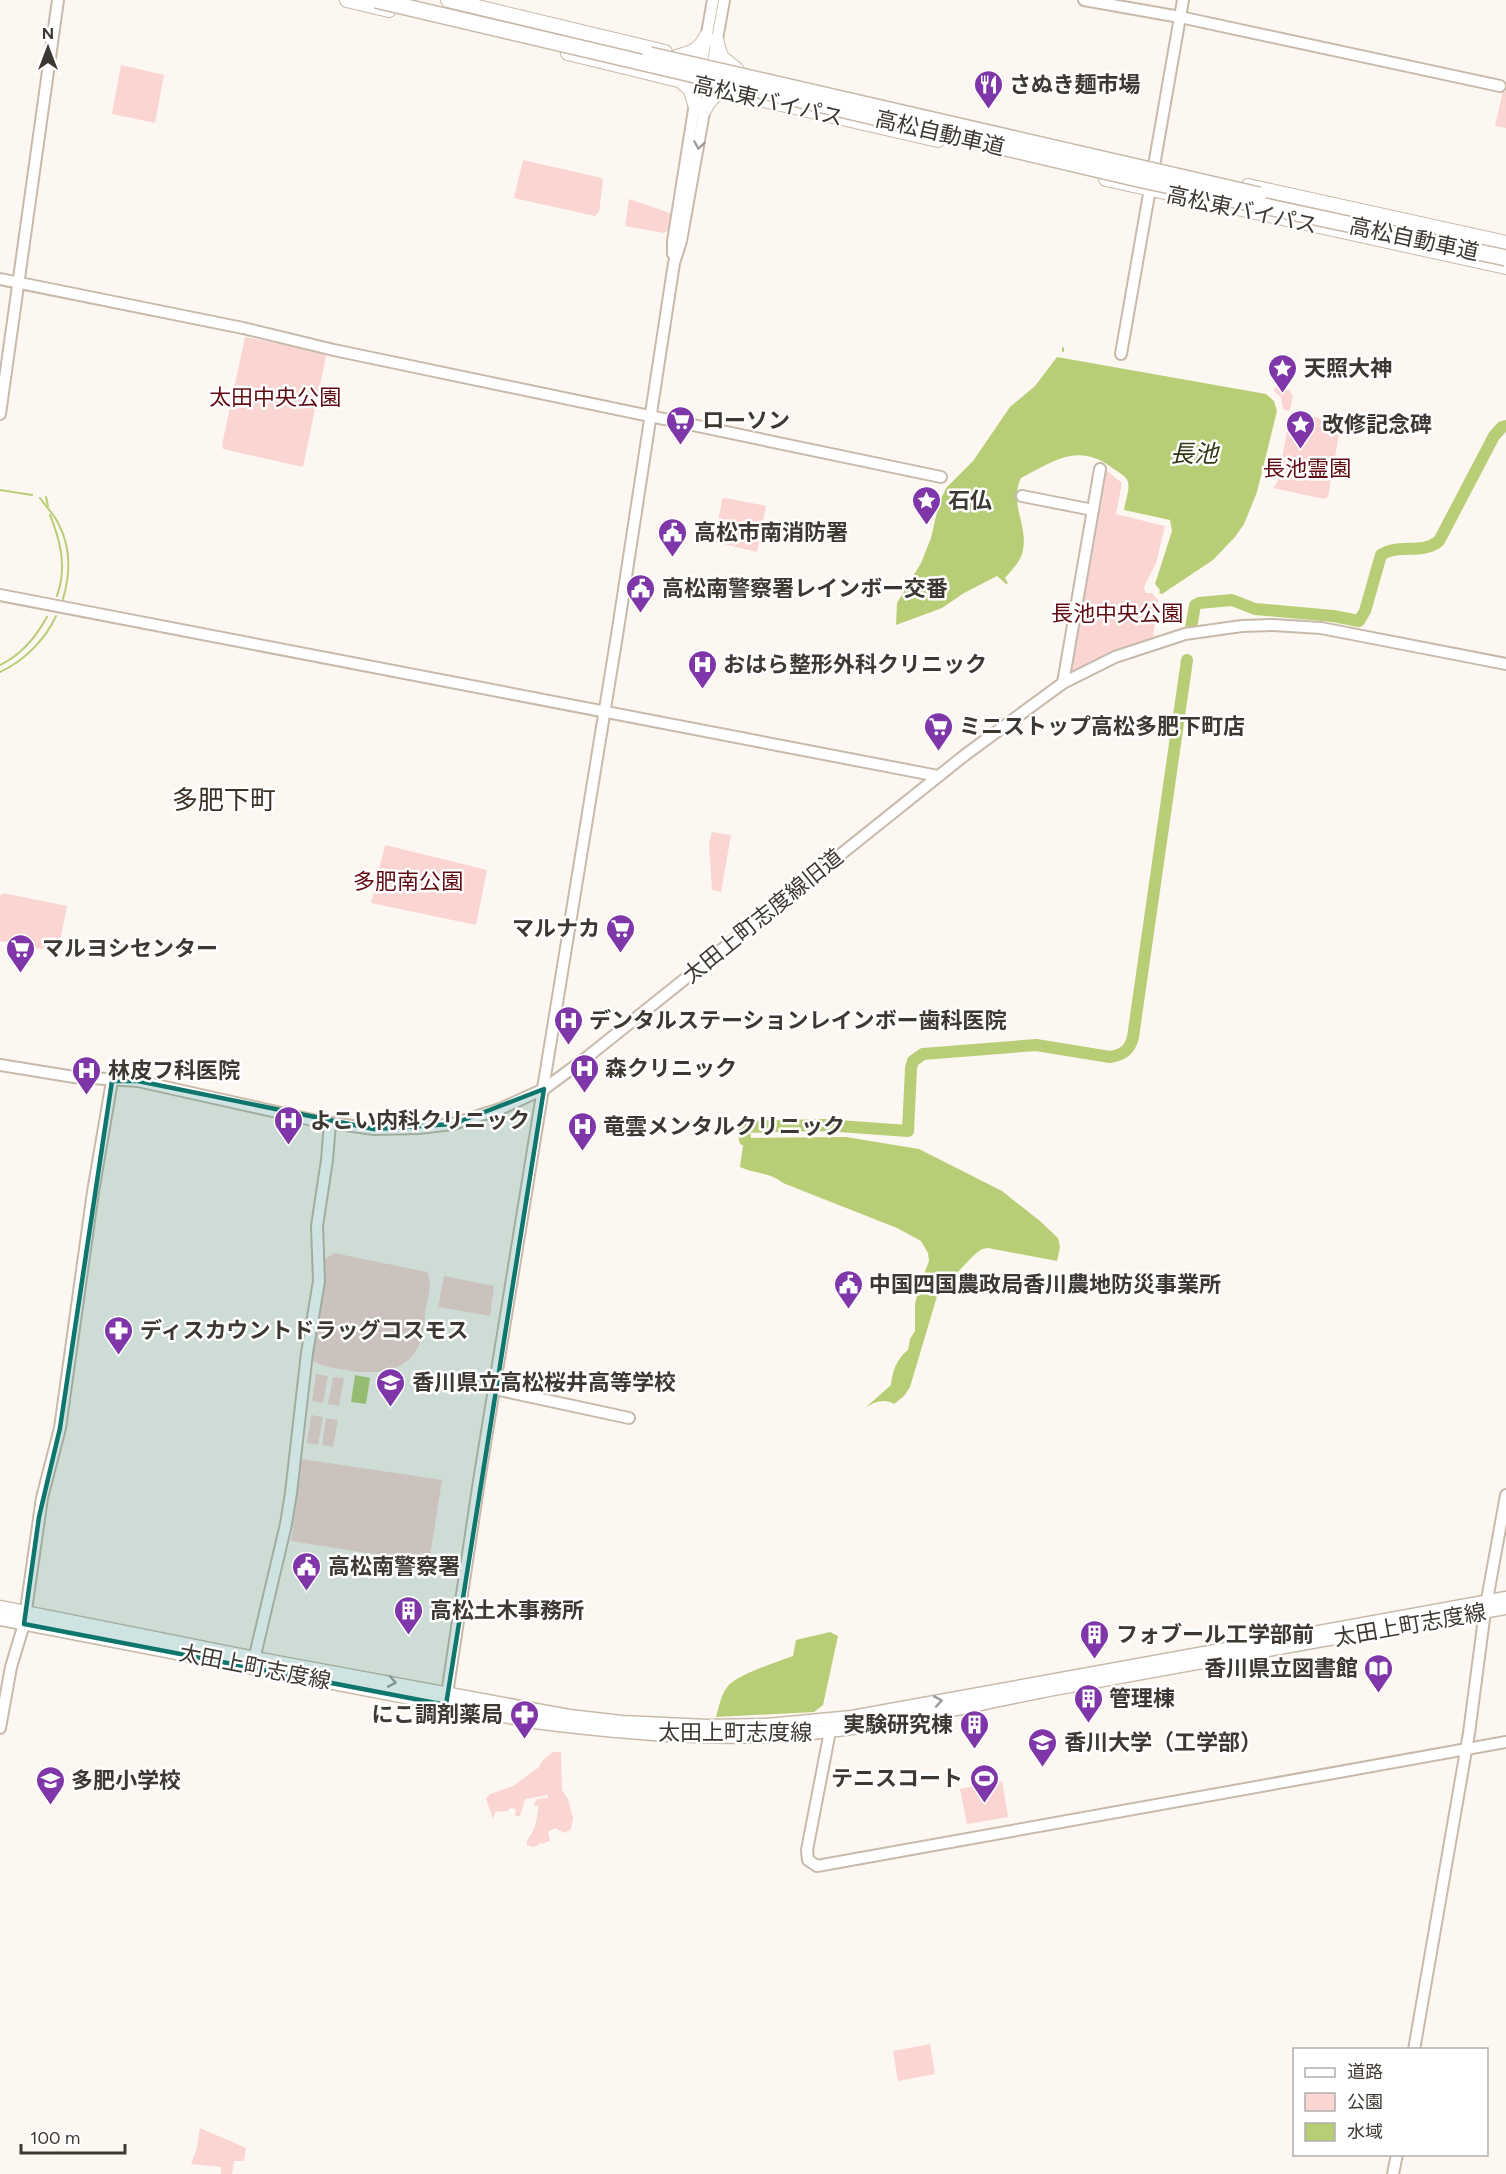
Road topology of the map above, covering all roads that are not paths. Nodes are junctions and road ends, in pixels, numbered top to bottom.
1 (58, 0) edge
2 (348, 0) edge
3 (376, 0) edge
4 (420, 0) edge
5 (448, 0) edge
6 (714, 0) edge
7 (724, 0) edge
8 (1084, 0) edge
9 (1183, 0) edge
10 (1180, 17) junction
11 (711, 38) junction
12 (679, 56) junction
13 (706, 63) junction
14 (737, 70) junction
15 (680, 80) junction
16 (703, 86) junction
17 (1500, 86) dead end
18 (727, 91) junction
19 (699, 107) junction
20 (1154, 165) junction
21 (1149, 189) junction
22 (1506, 243) edge
23 (1506, 248) edge
24 (1506, 258) edge
25 (1506, 267) edge
26 (0, 279) edge
27 (19, 283) junction
28 (1121, 354) dead end
29 (0, 414) edge
30 (650, 417) junction
31 (1100, 469) dead end
32 (941, 477) dead end
33 (1022, 496) dead end
34 (1093, 510) junction
35 (0, 595) edge
36 (1506, 664) edge
37 (1063, 683) junction
38 (605, 712) junction
39 (938, 776) junction
40 (0, 1065) edge
41 (112, 1081) junction
42 (544, 1089) junction
43 (330, 1123) junction
44 (495, 1389) junction
45 (629, 1418) dead end
46 (1506, 1495) edge
47 (1506, 1598) edge
48 (0, 1607) edge
49 (1487, 1607) junction
50 (1506, 1608) edge
51 (24, 1618) junction
52 (0, 1619) edge
53 (254, 1662) junction
54 (447, 1699) junction
55 (829, 1726) junction
56 (0, 1728) edge
57 (1506, 1742) edge
58 (1467, 1748) junction
59 (1414, 2048) edge
60 (1397, 2156) edge
61 (1393, 2174) edge

1 - 27 street
2 - 15 highway, 高松東バイパス
3 - 24 highway, 高松自動車道, bridge
4 - 23 highway, 高松自動車道, bridge
5 - 12 highway, 高松東バイパス
6 - 11 street
7 - 11 street
8 - 10 street
9 - 10 street
10 - 17 street
10 - 20 street
11 - 12 highway
11 - 13 street
11 - 14 highway
12 - 13 highway, 高松東バイパス
13 - 14 highway, 高松東バイパス
13 - 16 street
14 - 20 highway, 高松東バイパス
15 - 16 highway, 高松東バイパス
15 - 19 highway
16 - 18 highway, 高松東バイパス
16 - 19 street
18 - 19 highway
18 - 21 highway, 高松東バイパス
19 - 30 street
20 - 21 street
20 - 22 highway, 高松東バイパス
21 - 25 highway, 高松東バイパス
21 - 28 street
26 - 27 street
27 - 29 street
27 - 30 street
30 - 32 street
30 - 38 street
31 - 34 street
33 - 34 street
34 - 37 street
35 - 38 street
36 - 37 street, 太田上町志度線旧道
37 - 39 street, 太田上町志度線旧道
38 - 39 street
38 - 42 street
39 - 42 street, 太田上町志度線旧道
40 - 41 street, 太田上町志度線旧道
41 - 43 street, 太田上町志度線旧道
41 - 51 street
42 - 43 street, 太田上町志度線旧道
42 - 44 street
43 - 53 street
44 - 45 street
44 - 54 street
46 - 49 street
47 - 49 main road, 太田上町志度線
48 - 51 main road, 太田上町志度線
49 - 50 main road, 太田上町志度線
49 - 55 main road, 太田上町志度線
49 - 58 street
51 - 52 main road, 太田上町志度線
51 - 53 main road, 太田上町志度線
51 - 56 street
53 - 54 main road, 太田上町志度線
54 - 55 main road, 太田上町志度線
55 - 58 street
57 - 58 street
58 - 59 street
60 - 61 street

